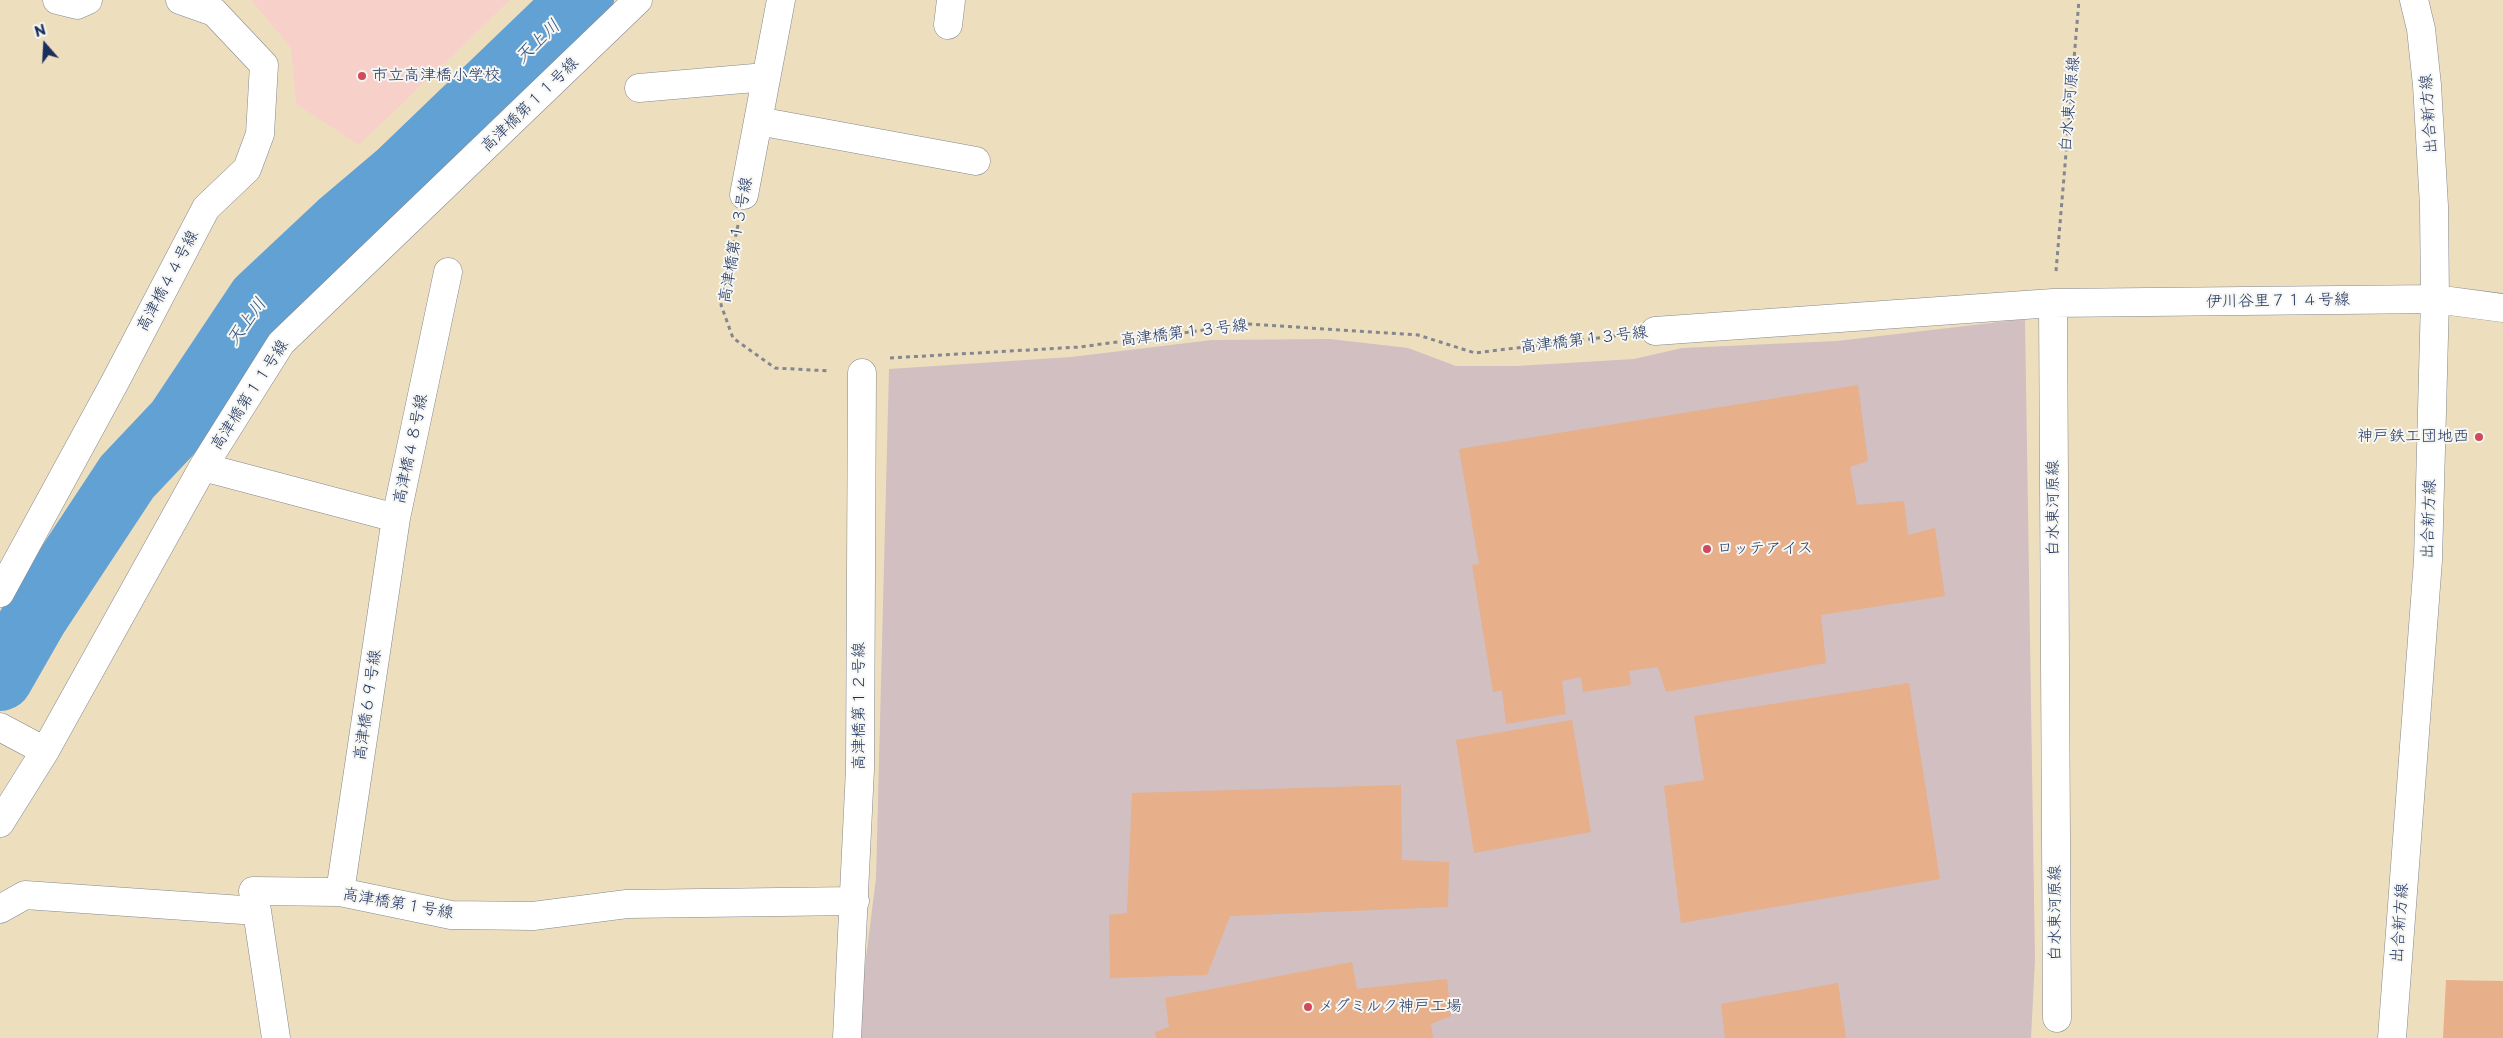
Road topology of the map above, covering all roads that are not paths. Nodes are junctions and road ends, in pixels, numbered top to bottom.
1 (57, 0) edge
2 (88, 0) edge
3 (180, 0) edge
4 (638, 0) edge
5 (781, 0) edge
6 (2414, 0) edge
7 (766, 77) junction
8 (639, 88) dead end
9 (758, 121) junction
10 (976, 160) dead end
11 (744, 195) road end
12 (448, 272) dead end
13 (2435, 299) junction
14 (2053, 303) junction
15 (2503, 308) edge
16 (1655, 331) road end
17 (862, 373) road end
18 (203, 467) junction
19 (396, 518) junction
20 (0, 593) edge
21 (0, 727) edge
22 (45, 751) junction
23 (0, 823) edge
24 (340, 892) junction
25 (855, 901) junction
26 (0, 909) edge
27 (257, 912) junction
28 (2057, 1018) dead end
29 (276, 1038) edge
30 (847, 1038) edge
31 (2392, 1038) edge

1 - 2 street
3 - 20 street, 高津橋４４号線
4 - 18 street, 高津橋第１１号線
5 - 7 street, 高津橋第１３号線
6 - 13 street, 出合新方線
7 - 8 street
7 - 9 street, 高津橋第１３号線
9 - 10 street
9 - 11 street, 高津橋第１３号線
12 - 19 street, 高津橋４８号線
13 - 14 street, 伊川谷里７１４号線
13 - 15 street, 伊川谷里７１４号線
13 - 31 street, 出合新方線
14 - 16 street, 高津橋第１３号線
14 - 28 street, 白水東河原線
17 - 25 street, 高津橋第１２号線
18 - 19 street, 高津橋４８号線
18 - 22 street, 高津橋第１１号線
19 - 24 street, 高津橋６９号線
21 - 22 street
22 - 23 street, 高津橋第１１号線
24 - 25 street, 高津橋第１号線
24 - 27 street, 高津橋第１号線
25 - 30 street, 高津橋第１２号線
26 - 27 street
27 - 29 street

